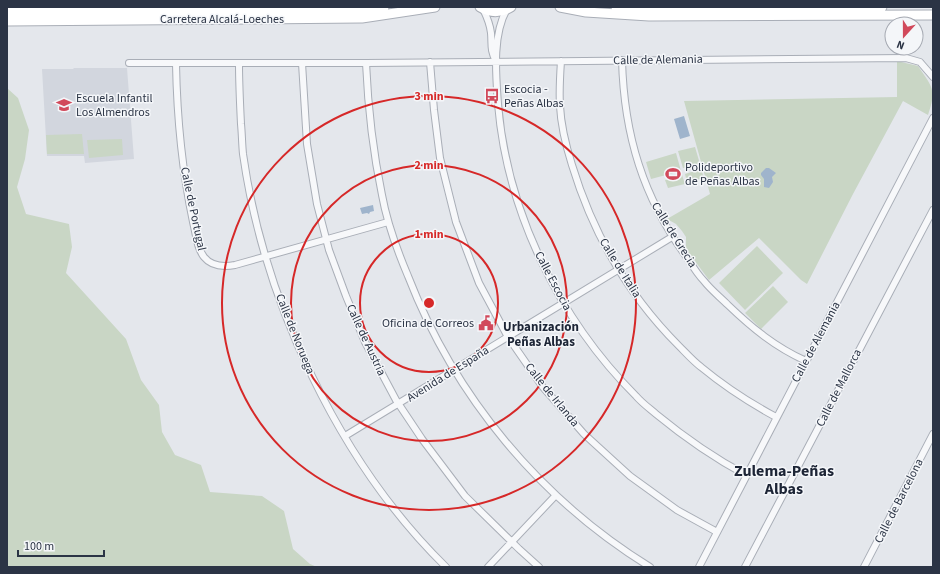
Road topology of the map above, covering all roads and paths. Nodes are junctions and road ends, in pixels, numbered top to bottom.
1 (384, 7) edge
2 (435, 7) edge
3 (560, 7) edge
4 (616, 7) edge
5 (882, 7) edge
6 (481, 8) edge
7 (509, 8) edge
8 (7, 12) edge
9 (933, 15) edge
10 (7, 21) edge
11 (622, 60) junction
12 (496, 61) junction
13 (561, 61) junction
14 (430, 62) junction
15 (129, 63) dead end
16 (239, 63) junction
17 (302, 63) junction
18 (366, 63) junction
19 (176, 64) junction
20 (933, 77) edge
21 (933, 118) edge
22 (933, 210) edge
23 (388, 222) junction
24 (672, 237) junction
25 (326, 239) junction
26 (266, 256) junction
27 (618, 269) junction
28 (564, 303) junction
29 (508, 337) junction
30 (806, 362) junction
31 (454, 370) junction
32 (399, 404) junction
33 (776, 418) junction
34 (933, 434) edge
35 (345, 436) junction
36 (746, 475) junction
37 (556, 495) junction
38 (717, 532) junction
39 (511, 542) junction
40 (446, 567) edge
41 (488, 567) edge
42 (539, 567) edge
43 (650, 567) edge
44 (699, 567) edge
45 (745, 567) edge
46 (864, 567) edge

1 - 8 main road, Carretera Alcalá-Loeches
2 - 10 main road, Carretera Alcalá-Loeches
3 - 9 main road
4 - 5 main road
6 - 7 main road
6 - 12 street, Calle Escocia
7 - 12 street, Calle Escocia
11 - 13 street, Calle de Alemania
11 - 20 street, Calle de Alemania
11 - 24 street, Calle de Grecia
12 - 13 street, Calle de Alemania
12 - 14 street
12 - 28 street, Calle Escocia
13 - 27 street, Calle de Italia
14 - 18 street
14 - 29 street, Calle de Irlanda
15 - 19 street
16 - 17 street
16 - 19 street
16 - 26 street, Calle de Noruega
17 - 18 street
17 - 25 street, Calle de Austria
18 - 23 street
19 - 26 street, Calle de Portugal
21 - 30 street, Calle de Alemania
22 - 45 street, Calle de Mallorca
23 - 25 street, Calle de Portugal
23 - 31 street
24 - 27 street, Avenida de España
24 - 30 street, Calle de Grecia
25 - 26 street, Calle de Portugal
25 - 32 street, Calle de Austria
26 - 35 street, Calle de Noruega
27 - 28 street, Avenida de España
27 - 33 street, Calle de Italia
28 - 29 street, Avenida de España
28 - 36 street, Calle Escocia
29 - 31 street, Avenida de España
29 - 38 street, Calle de Irlanda
30 - 33 street, Calle de Alemania
31 - 32 street, Avenida de España
31 - 37 street
32 - 35 street, Avenida de España
32 - 39 street, Calle de Austria
33 - 36 street, Calle de Alemania
34 - 46 street, Calle de Barcelona
35 - 40 street, Calle de Noruega
36 - 38 street, Calle de Alemania
37 - 39 street
37 - 43 street
38 - 44 street, Calle de Alemania
39 - 41 street
39 - 42 street, Calle de Austria

